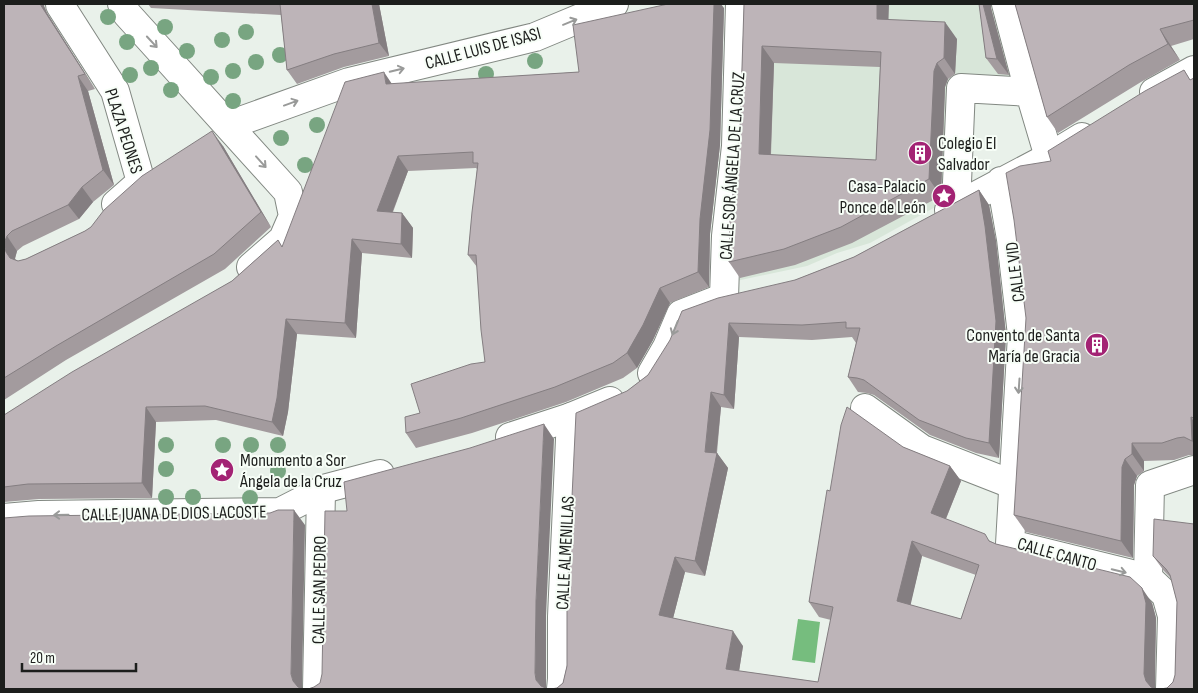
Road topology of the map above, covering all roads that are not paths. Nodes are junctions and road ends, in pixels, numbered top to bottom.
1 (60, 4) edge
2 (122, 4) edge
3 (614, 4) edge
4 (740, 4) edge
5 (1006, 4) edge
6 (1194, 70) edge
7 (1030, 92) junction
8 (1132, 105) edge
9 (229, 125) junction
10 (1099, 126) edge
11 (1049, 157) junction
12 (1001, 181) junction
13 (956, 206) junction
14 (99, 220) edge
15 (929, 220) edge
16 (234, 282) edge
17 (752, 291) edge
18 (724, 298) junction
19 (865, 408) dead end
20 (571, 417) junction
21 (484, 445) edge
22 (400, 469) edge
23 (1194, 470) edge
24 (1014, 484) junction
25 (321, 491) junction
26 (4, 518) edge
27 (1148, 578) junction
28 (317, 689) edge
29 (561, 689) edge
30 (1170, 689) edge

1 - 14 street, PLAZA PEONES
2 -> 9 street
9 -> 3 street, CALLE LUIS DE ISASI
4 - 18 street, CALLE SOR ÁNGELA DE LA CRUZ
5 - 7 street
6 - 8 street
7 - 11 street
7 - 13 street
9 -> 16 street
10 - 11 street
11 - 12 street
12 - 13 street
12 -> 24 street, CALLE VID
13 - 15 street
17 - 18 street
18 -> 20 street
19 - 24 street
20 - 21 street
20 - 29 street, CALLE ALMENILLAS
22 - 25 street, CALLE JUANA DE DIOS LACOSTE
23 - 27 street
24 -> 27 street, CALLE CANTO
25 -> 26 street, CALLE JUANA DE DIOS LACOSTE
25 - 28 street, CALLE SAN PEDRO
27 - 30 street, CALLE CANTO

